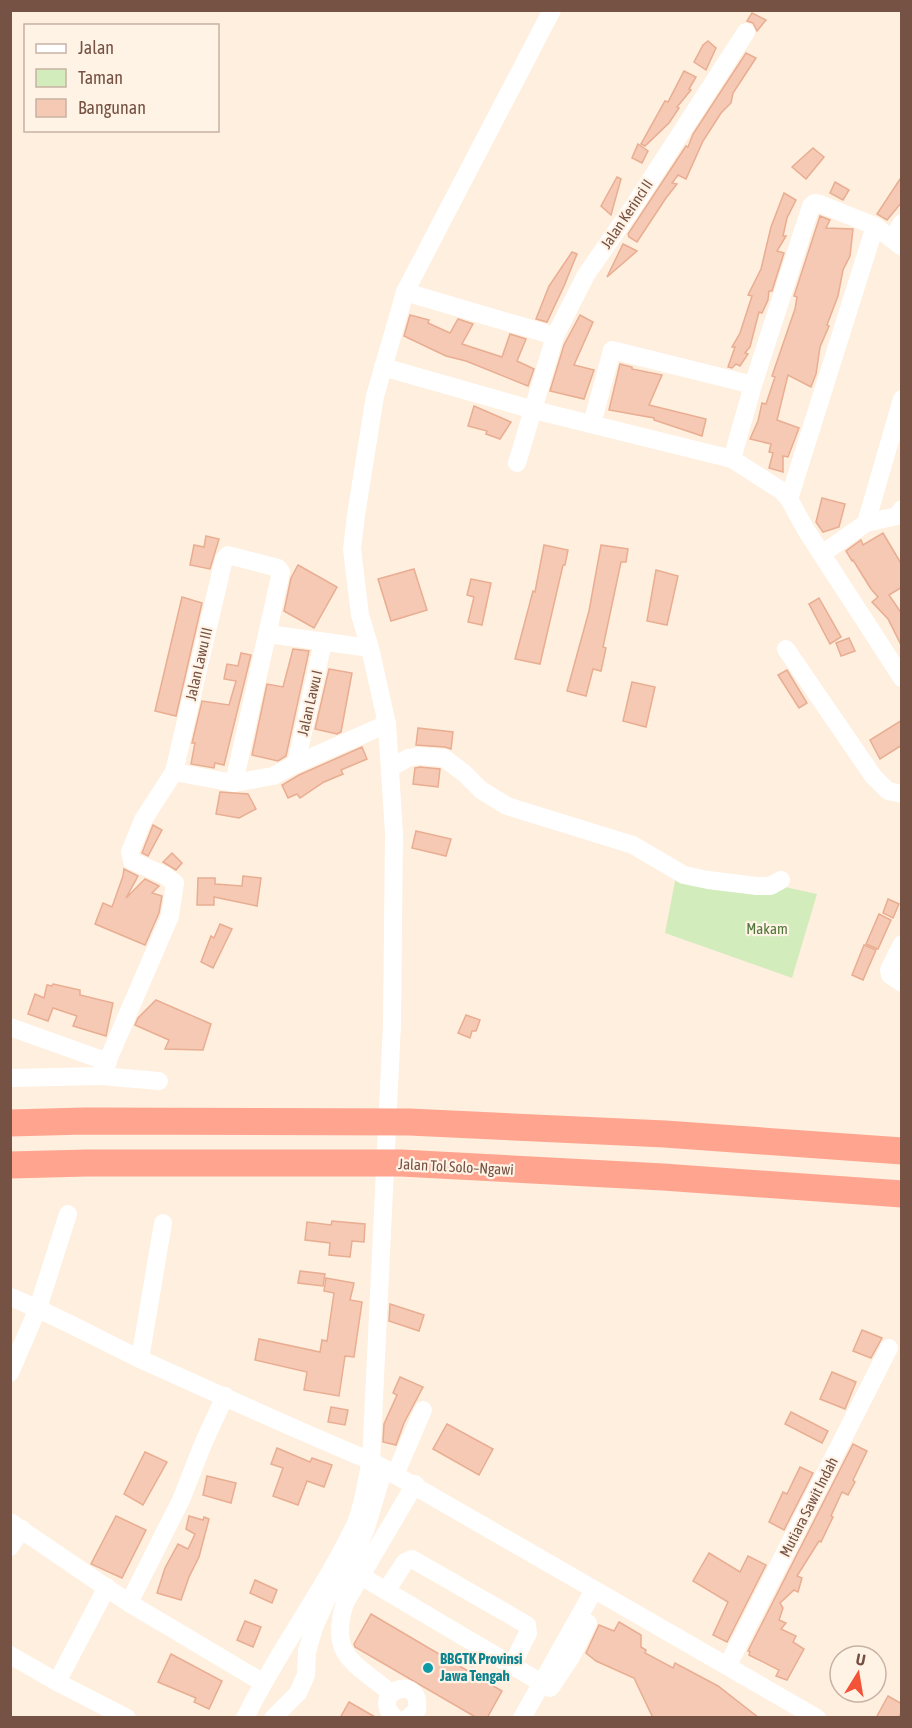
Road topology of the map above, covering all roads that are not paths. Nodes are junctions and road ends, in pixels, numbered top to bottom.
1 (552, 10) edge
2 (747, 32) dead end
3 (902, 223) edge
4 (875, 226) junction
5 (897, 243) edge
6 (405, 292) junction
7 (555, 336) junction
8 (383, 367) junction
9 (753, 385) junction
10 (901, 404) edge
11 (534, 410) junction
12 (592, 424) junction
13 (732, 459) junction
14 (518, 463) dead end
15 (789, 499) junction
16 (900, 516) edge
17 (866, 523) junction
18 (822, 554) junction
19 (268, 634) junction
20 (323, 642) junction
21 (370, 648) junction
22 (786, 649) dead end
23 (902, 678) edge
24 (387, 724) junction
25 (296, 764) junction
26 (390, 768) junction
27 (174, 772) junction
28 (234, 783) junction
29 (902, 794) edge
30 (781, 880) dead end
31 (902, 944) edge
32 (902, 983) edge
33 (10, 1028) edge
34 (105, 1069) junction
35 (10, 1078) edge
36 (159, 1081) dead end
37 (10, 1123) edge
38 (902, 1151) edge
39 (10, 1166) edge
40 (902, 1194) edge
41 (68, 1214) dead end
42 (163, 1223) dead end
43 (10, 1297) edge
44 (38, 1308) junction
45 (889, 1348) dead end
46 (140, 1359) junction
47 (10, 1373) edge
48 (225, 1396) junction
49 (423, 1410) dead end
50 (384, 1468) junction
51 (415, 1484) junction
52 (16, 1526) edge
53 (10, 1547) edge
54 (361, 1576) junction
55 (107, 1587) junction
56 (386, 1591) junction
57 (599, 1592) junction
58 (129, 1602) junction
59 (10, 1655) edge
60 (512, 1665) junction
61 (728, 1665) junction
62 (57, 1682) junction
63 (262, 1682) junction
64 (545, 1685) junction
65 (391, 1693) junction
66 (418, 1715) edge
67 (280, 1716) edge
68 (394, 1717) edge
69 (127, 1718) edge
70 (245, 1718) edge
71 (522, 1718) edge
72 (534, 1718) edge
73 (817, 1718) edge

1 - 6 street
2 - 7 street, Jalan Kerinci II
3 - 5 street
4 - 5 street
4 - 9 street
4 - 15 street
6 - 7 street
6 - 8 street
7 - 11 street, Jalan Kerinci II
8 - 11 street
8 - 21 street
9 - 12 street
9 - 13 street
10 - 17 street
11 - 12 street
11 - 14 street, Jalan Kerinci II
12 - 13 street
13 - 15 street
15 - 18 street
16 - 17 street
17 - 18 street
18 - 23 street
19 - 20 street
19 - 27 street, Jalan Lawu III
19 - 28 street
20 - 21 street
20 - 25 street, Jalan Lawu I
21 - 24 street
22 - 29 street
24 - 25 street
24 - 26 street
25 - 28 street
26 - 30 street
26 - 50 street
27 - 28 street
27 - 34 street, Jalan Lawu III
31 - 32 street
33 - 34 street
34 - 35 street
34 - 36 street
37 - 38 highway
39 - 40 highway, Jalan Tol Solo–Ngawi
41 - 44 street
42 - 46 street
43 - 44 street
44 - 46 street
44 - 47 street
45 - 61 street, Mutiara Sawit Indah
46 - 48 street
48 - 50 street
48 - 58 street
49 - 50 street
50 - 51 street
50 - 63 street
50 - 67 street
51 - 54 street
51 - 57 street
52 - 53 street
52 - 55 street
54 - 56 street
54 - 65 street
55 - 58 street
55 - 62 street
56 - 60 street
56 - 60 street
57 - 61 street
57 - 64 street
58 - 63 street
59 - 62 street
60 - 64 street
61 - 73 street
62 - 69 street
63 - 70 street
64 - 71 street
64 - 72 street
65 - 66 street
65 - 68 street

